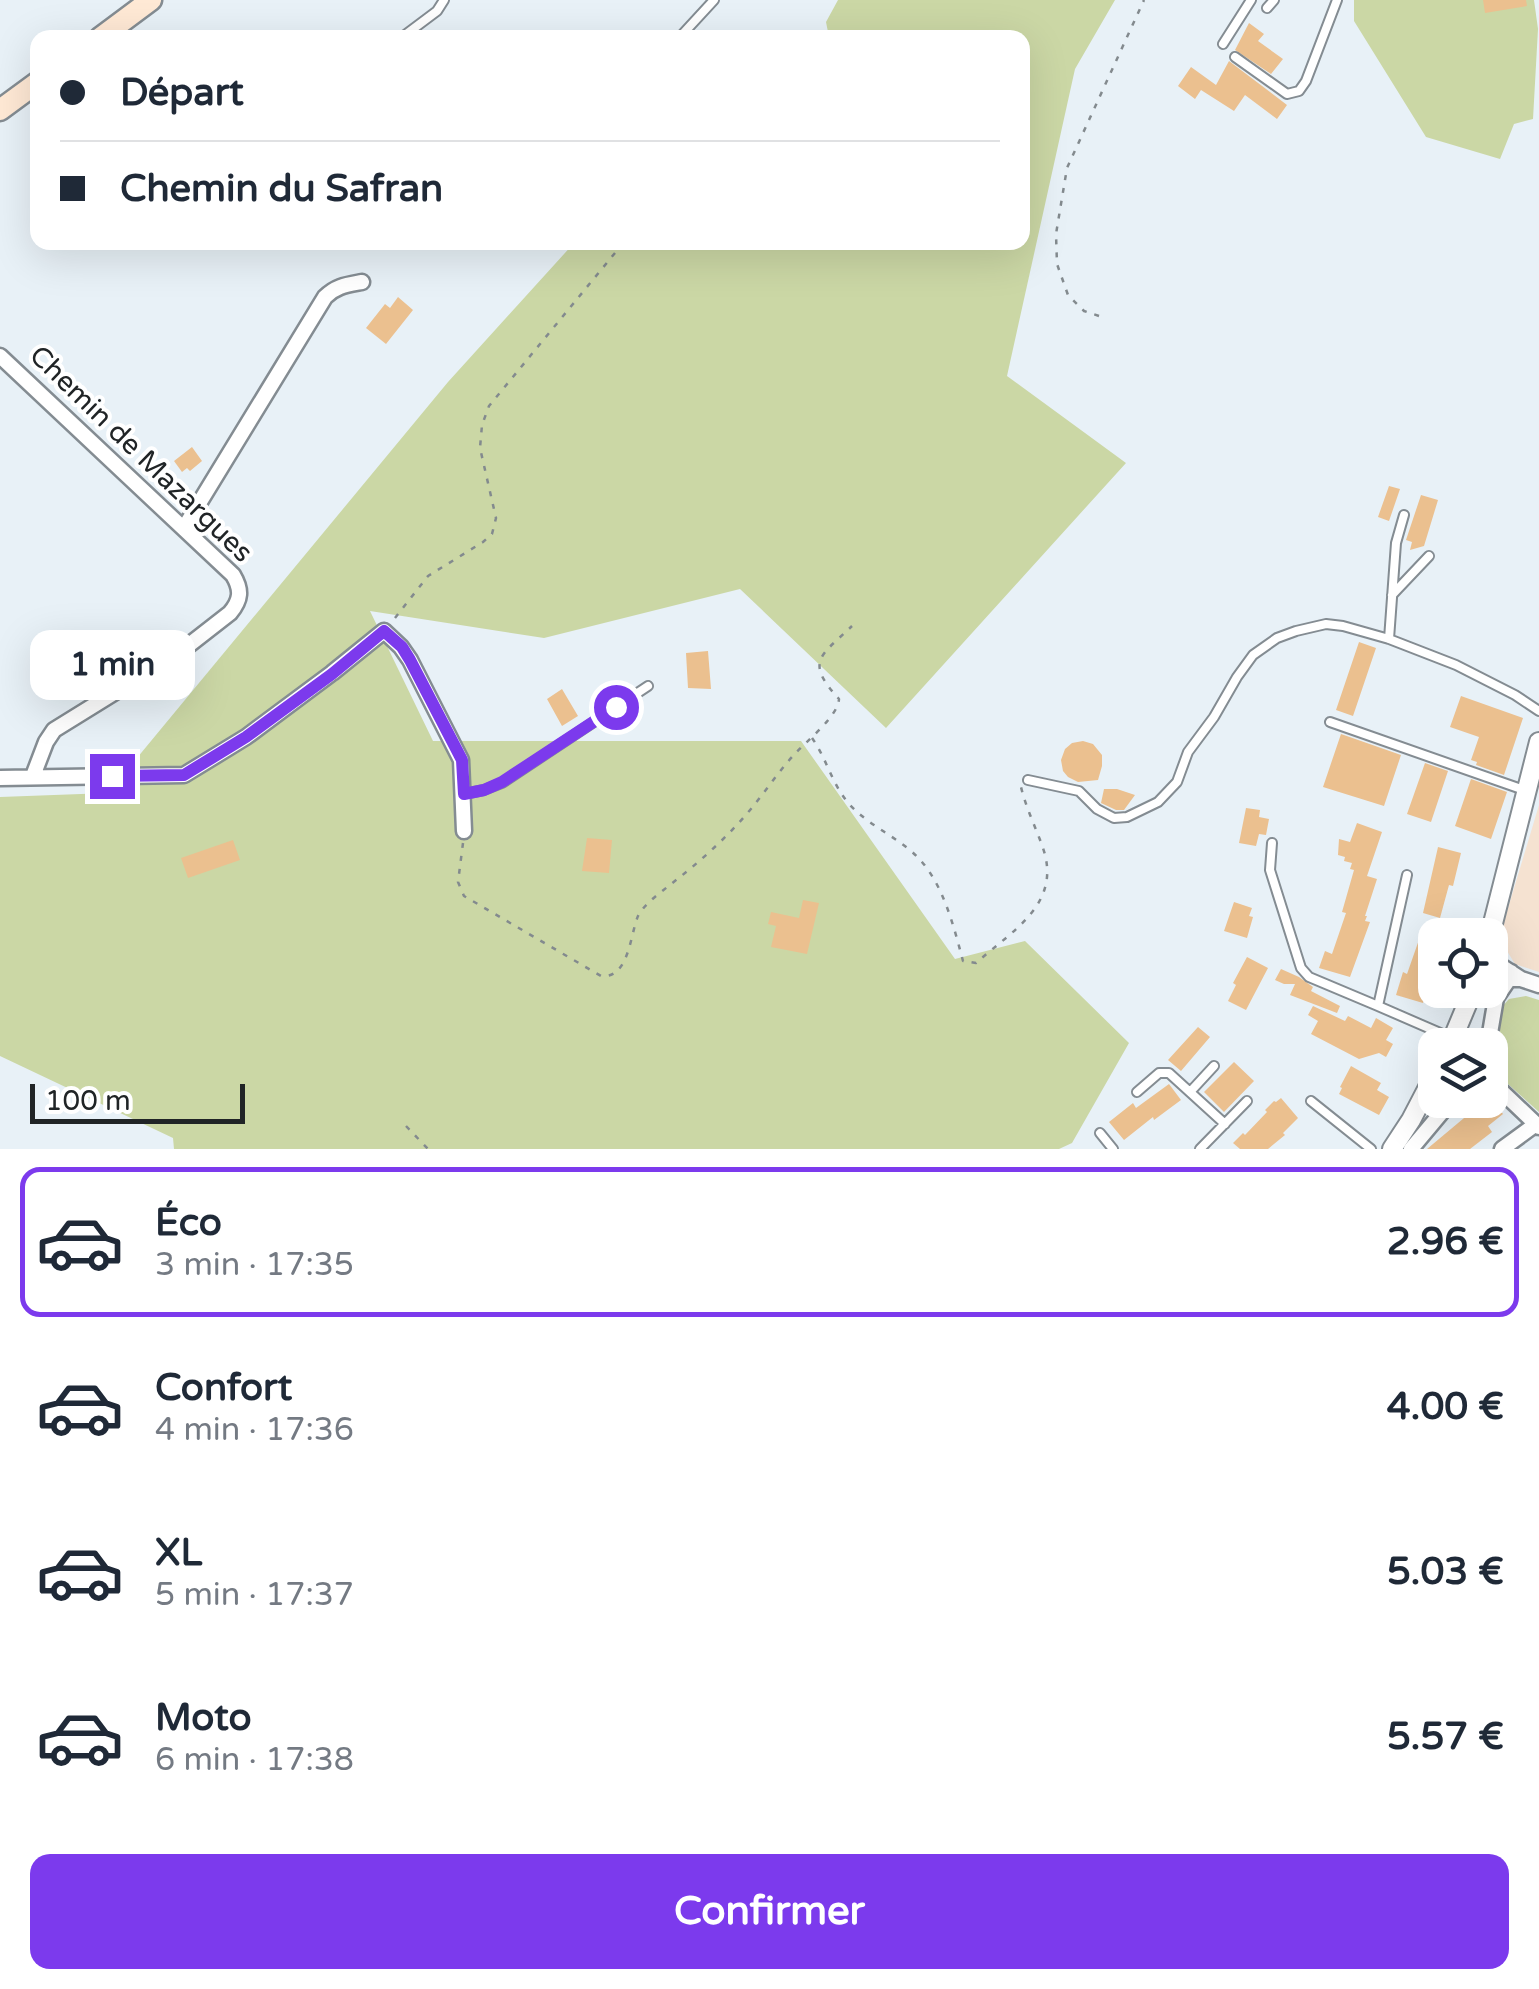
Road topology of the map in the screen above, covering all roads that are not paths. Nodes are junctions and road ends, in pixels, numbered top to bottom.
1 (151, 0) edge
2 (444, 0) edge
3 (714, 0) edge
4 (1251, 0) edge
5 (1337, 0) edge
6 (111, 30) edge
7 (411, 30) edge
8 (686, 30) edge
9 (1223, 44) dead end
10 (1235, 57) dead end
11 (30, 88) edge
12 (0, 110) edge
13 (362, 282) dead end
14 (0, 356) edge
15 (1404, 515) dead end
16 (184, 528) junction
17 (1429, 556) dead end
18 (1392, 595) junction
19 (1390, 639) junction
20 (648, 686) dead end
21 (1539, 711) edge
22 (1330, 722) dead end
23 (1539, 742) edge
24 (33, 776) junction
25 (0, 778) edge
26 (1028, 780) road end
27 (1527, 790) junction
28 (464, 794) junction
29 (464, 830) road end
30 (1272, 843) dead end
31 (1407, 876) dead end
32 (1494, 918) edge
33 (1508, 972) edge
34 (1514, 977) junction
35 (1508, 978) edge
36 (1539, 985) edge
37 (1378, 1006) junction
38 (1423, 1028) edge
39 (1491, 1028) edge
40 (1214, 1066) dead end
41 (1137, 1092) dead end
42 (1190, 1092) junction
43 (1508, 1098) edge
44 (1247, 1100) dead end
45 (1312, 1101) dead end
46 (1418, 1104) edge
47 (1437, 1118) edge
48 (1225, 1124) junction
49 (1537, 1126) edge
50 (1100, 1134) dead end
51 (1113, 1149) edge
52 (1200, 1149) edge
53 (1371, 1149) edge
54 (1392, 1149) edge
55 (1411, 1149) edge
56 (1502, 1149) edge

1 - 6 main road
2 - 7 lane
3 - 8 lane
4 - 9 lane
5 - 10 lane
11 - 12 main road
13 - 16 street
14 - 16 street, Chemin de Mazargues
15 - 18 lane
16 - 24 street, Chemin de Mazargues
17 - 18 lane
18 - 19 lane
19 - 21 lane
19 - 26 lane
20 - 28 lane
22 - 27 lane
23 - 27 street
24 - 25 street
24 - 28 street
27 - 32 street
28 - 29 street
30 - 37 lane
31 - 37 lane
33 - 34 street
34 - 35 street
34 - 36 street
34 - 39 street
37 - 38 lane
40 - 42 lane
41 - 42 lane
42 - 48 lane
43 - 49 street
44 - 48 lane
45 - 53 lane
46 - 54 street
47 - 55 street
48 - 52 lane
49 - 56 street
50 - 51 lane

